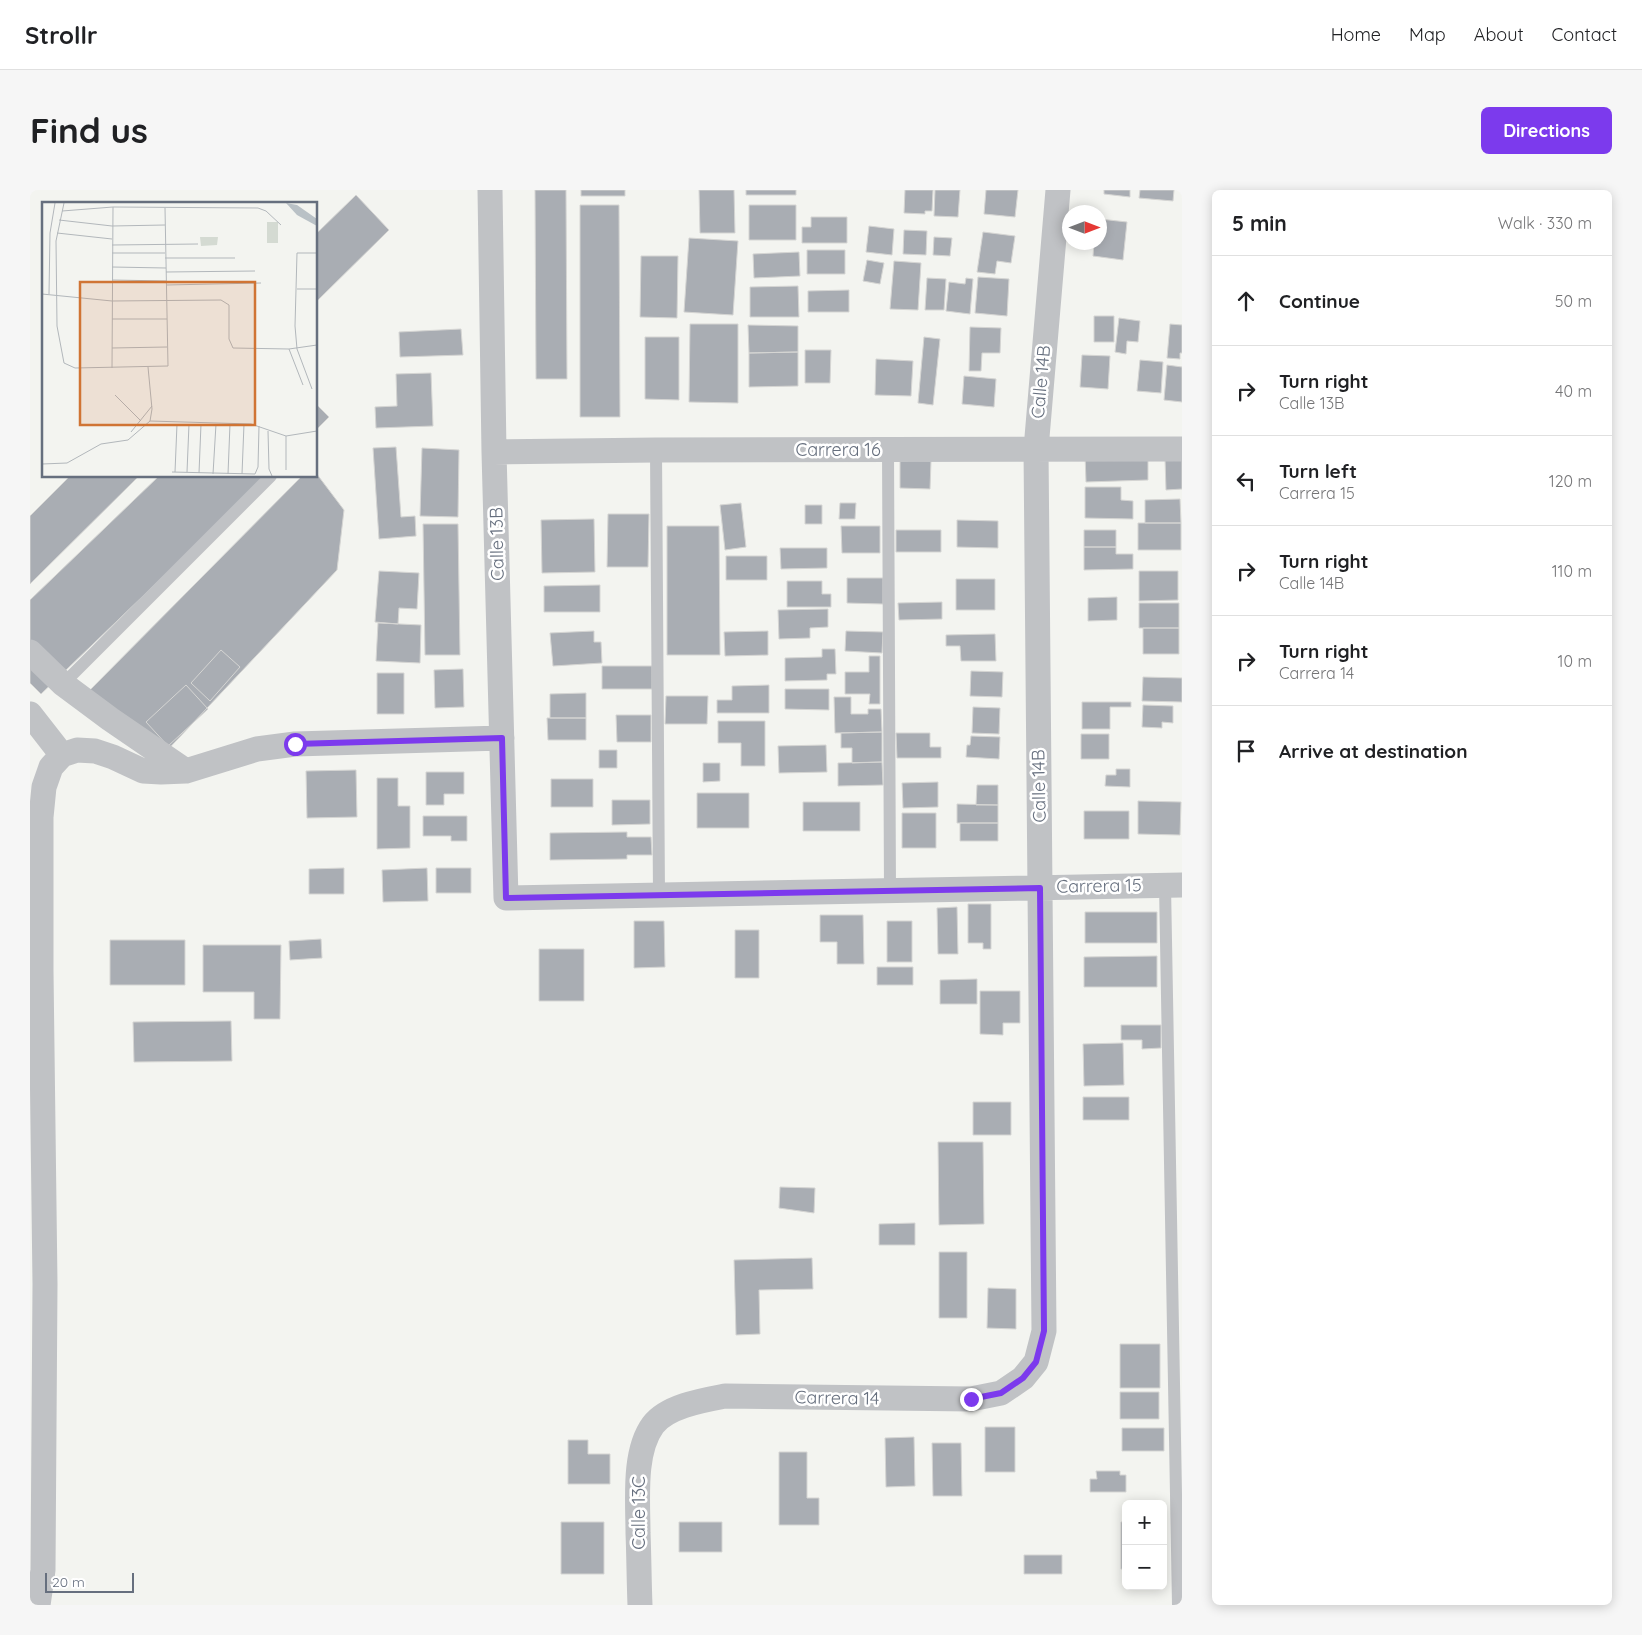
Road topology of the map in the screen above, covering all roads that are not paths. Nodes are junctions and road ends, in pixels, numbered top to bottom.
1 (490, 190) edge
2 (1058, 190) edge
3 (1036, 449) junction
4 (1182, 449) edge
5 (656, 450) junction
6 (888, 450) junction
7 (494, 452) junction
8 (268, 478) edge
9 (30, 652) edge
10 (63, 684) junction
11 (30, 714) edge
12 (502, 738) junction
13 (62, 755) junction
14 (186, 770) junction
15 (1173, 885) edge
16 (1040, 888) junction
17 (890, 891) junction
18 (659, 895) junction
19 (506, 898) joint
20 (1023, 1378) joint
21 (653, 1424) joint
22 (38, 1605) edge
23 (640, 1605) edge
24 (1178, 1605) edge

1 - 7 street, Calle 13B
2 - 3 street, Calle 14B
3 - 4 street, Carrera 16
3 - 6 street, Carrera 16
3 - 16 street, Calle 14B
5 - 6 street, Carrera 16
5 - 7 street, Carrera 16
5 - 18 lane
6 - 17 lane
7 - 12 street, Calle 13B
8 - 10 lane
9 - 10 street
10 - 14 street
11 - 13 street
12 - 14 street
12 - 19 street, Calle 13B
13 - 14 street
13 - 22 street
15 - 16 street, Carrera 15
15 - 24 lane
16 - 17 street, Carrera 15
16 - 20 street, Calle 14B
17 - 18 street, Carrera 15
18 - 19 street, Carrera 15
20 - 21 street, Carrera 14
21 - 23 street, Calle 13C

